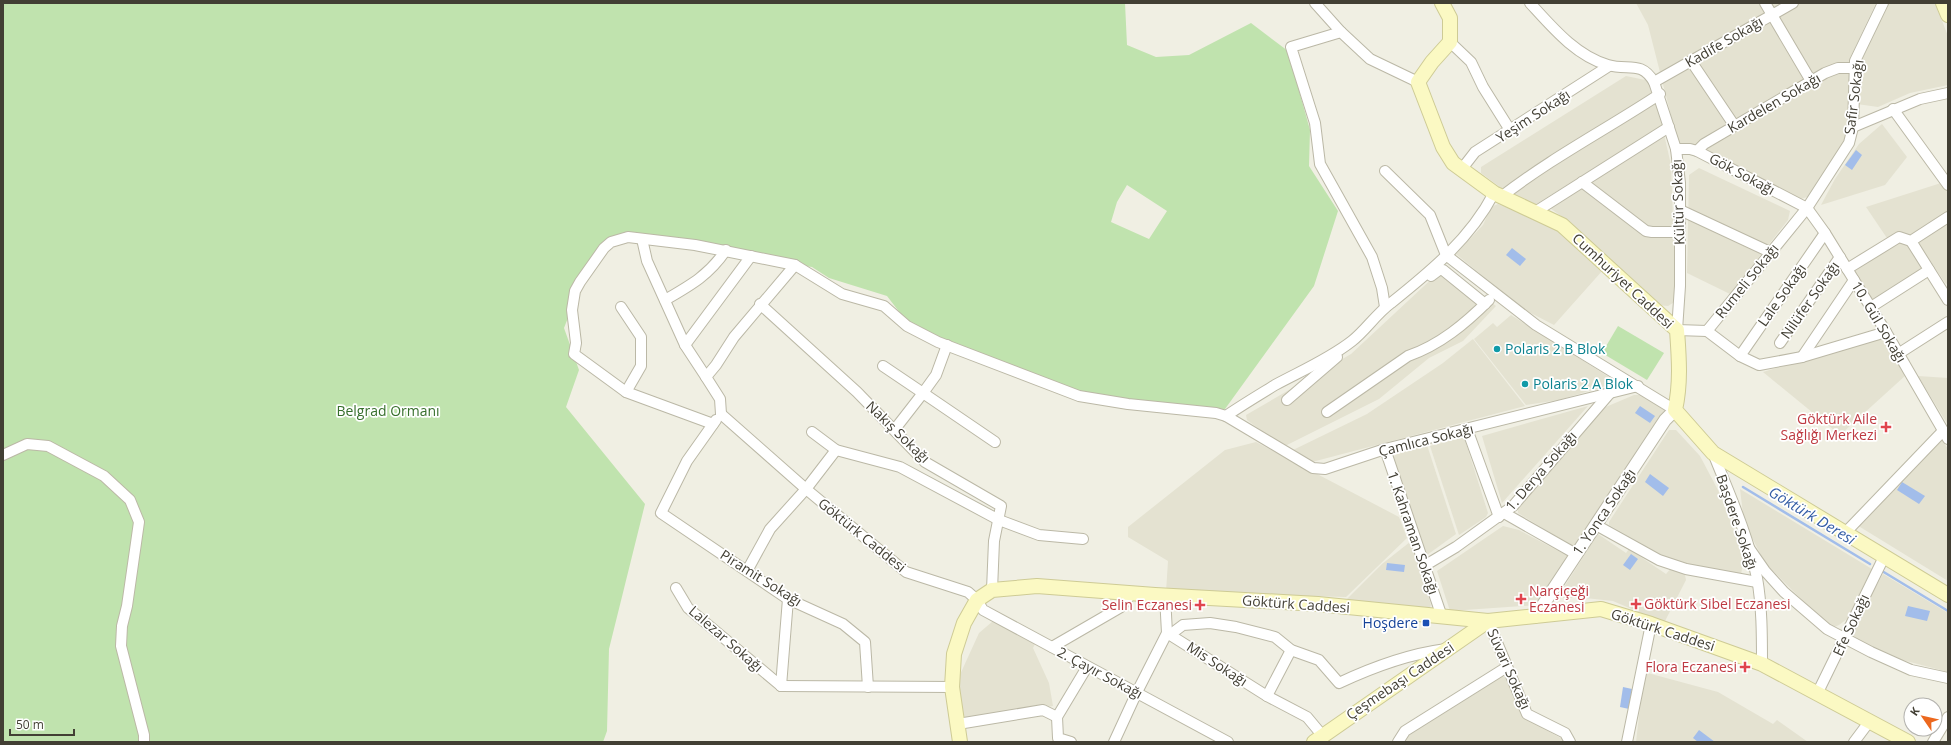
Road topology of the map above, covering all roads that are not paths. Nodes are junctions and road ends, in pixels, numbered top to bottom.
1 (1315, 3) edge
2 (1442, 3) edge
3 (1530, 3) edge
4 (1765, 3) edge
5 (1793, 3) edge
6 (1883, 3) edge
7 (1943, 3) edge
8 (1948, 14) edge
9 (1772, 15) junction
10 (1341, 32) junction
11 (1450, 42) junction
12 (1691, 61) junction
13 (1609, 66) junction
14 (1855, 68) junction
15 (1811, 81) junction
16 (1418, 82) junction
17 (1654, 82) junction
18 (1948, 93) edge
19 (1660, 94) junction
20 (1893, 109) junction
21 (1734, 126) junction
22 (1669, 127) junction
23 (1853, 127) junction
24 (1510, 130) junction
25 (1676, 149) junction
26 (1697, 151) junction
27 (1461, 170) junction
28 (1385, 171) dead end
29 (1582, 182) junction
30 (1948, 185) edge
31 (1498, 195) junction
32 (1807, 208) junction
33 (1680, 210) junction
34 (1535, 212) junction
35 (1948, 217) edge
36 (1680, 232) junction
37 (1825, 233) junction
38 (642, 239) junction
39 (1911, 241) junction
40 (726, 250) junction
41 (1770, 252) junction
42 (751, 256) junction
43 (1446, 256) junction
44 (1840, 257) junction
45 (795, 265) junction
46 (1847, 268) junction
47 (1929, 270) junction
48 (1854, 280) junction
49 (1944, 285) edge
50 (1494, 294) junction
51 (665, 300) junction
52 (1948, 300) edge
53 (760, 304) junction
54 (1485, 304) junction
55 (621, 307) dead end
56 (1385, 307) junction
57 (1871, 307) junction
58 (1948, 322) edge
59 (1676, 330) junction
60 (1707, 331) junction
61 (1886, 332) junction
62 (1780, 343) dead end
63 (685, 345) junction
64 (947, 345) junction
65 (1898, 354) junction
66 (1740, 356) junction
67 (1802, 356) junction
68 (883, 366) dead end
69 (706, 377) junction
70 (1638, 386) junction
71 (626, 392) junction
72 (924, 393) junction
73 (1610, 393) junction
74 (1287, 400) dead end
75 (1676, 410) junction
76 (1327, 412) dead end
77 (721, 414) junction
78 (1226, 416) junction
79 (713, 424) junction
80 (895, 429) junction
81 (1467, 429) junction
82 (812, 432) dead end
83 (1946, 435) edge
84 (995, 442) dead end
85 (1385, 449) junction
86 (836, 450) junction
87 (1713, 453) junction
88 (3, 455) edge
89 (806, 489) junction
90 (1501, 515) junction
91 (999, 520) junction
92 (1596, 525) junction
93 (1845, 533) junction
94 (1083, 539) dead end
95 (1749, 548) junction
96 (1576, 554) junction
97 (1884, 557) junction
98 (1424, 566) junction
99 (747, 571) junction
100 (1757, 582) junction
101 (676, 588) dead end
102 (992, 590) junction
103 (1132, 593) junction
104 (1948, 595) edge
105 (1165, 596) junction
106 (788, 599) junction
107 (977, 600) junction
108 (1535, 616) junction
109 (1442, 617) junction
110 (1488, 621) junction
111 (1651, 624) junction
112 (1169, 634) junction
113 (1845, 638) junction
114 (1052, 647) junction
115 (1449, 648) junction
116 (1291, 650) junction
117 (1762, 664) junction
118 (1087, 667) junction
119 (1507, 667) junction
120 (1948, 678) edge
121 (781, 686) junction
122 (868, 687) junction
123 (952, 688) junction
124 (1137, 692) junction
125 (1817, 694) junction
126 (1267, 696) junction
127 (1057, 717) junction
128 (1948, 717) edge
129 (1868, 722) junction
130 (958, 724) junction
131 (1318, 738) edge
132 (144, 742) edge
133 (960, 742) edge
134 (1071, 742) edge
135 (1114, 742) edge
136 (1228, 742) edge
137 (1398, 742) edge
138 (1570, 742) edge
139 (1627, 742) edge
140 (1854, 742) edge
141 (1908, 742) edge
142 (1933, 742) edge

1 - 10 street
2 - 11 main road
3 - 13 street
4 - 9 street
5 - 9 street, Kadife Sokağı
6 - 14 street, Safir Sokağı
7 - 8 main road
9 - 12 street, Kadife Sokağı
9 - 15 street
10 - 16 street
10 - 56 street
11 - 16 main road
11 - 24 street
12 - 17 street, Kadife Sokağı
12 - 21 street
13 - 17 street, Kültür Sokağı
13 - 24 street, Yeşim Sokağı
14 - 15 street, Kardelen Sokağı
14 - 23 street, Safir Sokağı
15 - 21 street, Kardelen Sokağı
16 - 27 main road, Cumhuriyet Caddesi
17 - 19 street, Kültür Sokağı
18 - 20 street
19 - 22 street, Kültür Sokağı
19 - 31 street
20 - 23 street
20 - 30 street
21 - 26 street, Kardelen Sokağı
22 - 25 street, Kültür Sokağı
22 - 29 street
23 - 32 street, Safir Sokağı
24 - 27 street, Yeşim Sokağı
25 - 26 street, Gök Sokağı
25 - 33 street, Kültür Sokağı
26 - 32 street, Gök Sokağı
27 - 31 main road, Cumhuriyet Caddesi
28 - 43 street
29 - 34 street
29 - 36 street
31 - 34 main road, Cumhuriyet Caddesi
31 - 43 street
32 - 37 street, 10. Gül Sokağı
32 - 41 street, Rumeli Sokağı
33 - 36 street, Kültür Sokağı
33 - 41 street
34 - 59 main road, Cumhuriyet Caddesi
35 - 39 street
36 - 59 street, Kültür Sokağı
37 - 44 street, 10. Gül Sokağı
37 - 66 street, Lale Sokağı
38 - 40 street
38 - 51 street
38 - 71 street
39 - 46 street
39 - 47 street
40 - 42 street
40 - 51 street
41 - 60 street, Rumeli Sokağı
42 - 45 street
42 - 63 street
43 - 50 street
43 - 56 street
44 - 46 street, 10. Gül Sokağı
44 - 62 street, Nilüfer Sokağı
45 - 53 street
45 - 64 street, Çamlıca Sokağı
46 - 48 street, 10. Gül Sokağı
47 - 49 street
47 - 57 street
48 - 57 street, 10. Gül Sokağı
48 - 67 street
49 - 52 street
50 - 54 street
50 - 70 street
51 - 63 street
53 - 69 street
53 - 80 street, Nakış Sokağı
54 - 74 street
54 - 76 street
55 - 71 street
56 - 78 street
57 - 61 street, 10. Gül Sokağı
58 - 65 street
59 - 60 street, Rumeli Sokağı
59 - 75 main road, Cumhuriyet Caddesi
60 - 66 street
61 - 65 street, 10. Gül Sokağı
61 - 67 street
63 - 69 street
64 - 72 street
64 - 78 street, Çamlıca Sokağı
65 - 83 street, 10. Gül Sokağı
66 - 67 street
68 - 72 street
69 - 77 street
70 - 73 street, Çamlıca Sokağı
70 - 75 street
71 - 79 street
72 - 80 street
72 - 84 street
73 - 81 street, Çamlıca Sokağı
73 - 90 street, 1. Derya Sokağı
75 - 87 main road
75 - 92 street, 1. Yonca Sokağı
77 - 79 street
77 - 89 street, Göktürk Caddesi
78 - 85 street, Çamlıca Sokağı
79 - 99 street, Piramit Sokağı
80 - 91 street, Nakış Sokağı
81 - 85 street, Çamlıca Sokağı
81 - 90 street
82 - 86 street
83 - 93 street
85 - 98 street, 1. Kahraman Sokağı
86 - 89 street
86 - 91 street
87 - 93 main road
87 - 95 street, Başdere Sokağı
88 - 132 street
89 - 99 street
89 - 107 street, Göktürk Caddesi
90 - 96 street
90 - 98 street, 1. Derya Sokağı
91 - 94 street
91 - 102 street, Nakış Sokağı
92 - 96 street, 1. Yonca Sokağı
92 - 100 street
93 - 97 main road
95 - 100 street, Başdere Sokağı
95 - 113 street
96 - 108 street, 1. Yonca Sokağı
97 - 104 main road
97 - 113 street, Efe Sokağı
98 - 109 street, 1. Kahraman Sokağı
99 - 106 street, Piramit Sokağı
100 - 117 street, Başdere Sokağı
101 - 121 street, Lalezar Sokağı
102 - 103 main road, Göktürk Caddesi
102 - 107 main road, Göktürk Caddesi
103 - 105 main road, Göktürk Caddesi
103 - 114 street
105 - 109 main road, Göktürk Caddesi
105 - 112 street
106 - 121 street
106 - 122 street, Piramit Sokağı
107 - 114 street, 2. Çayır Sokağı
107 - 123 main road
108 - 110 main road, Göktürk Caddesi
108 - 111 main road, Göktürk Caddesi
109 - 110 main road, Göktürk Caddesi
110 - 115 main road, Çeşmebaşı Caddesi
110 - 119 street, Süvari Sokağı
111 - 117 main road, Göktürk Caddesi
111 - 139 street
112 - 116 street
112 - 124 street
112 - 126 street, Mis Sokağı
113 - 120 street
113 - 125 street, Efe Sokağı
114 - 118 street, 2. Çayır Sokağı
115 - 116 street
115 - 131 main road, Çeşmebaşı Caddesi
116 - 126 street
117 - 125 main road, Göktürk Caddesi
118 - 124 street, 2. Çayır Sokağı
118 - 127 street
119 - 137 street
119 - 138 street, Süvari Sokağı
121 - 122 street
122 - 123 street
123 - 130 main road
124 - 135 street
124 - 136 street, 2. Çayır Sokağı
125 - 129 main road, Göktürk Caddesi
126 - 131 street, Mis Sokağı
127 - 130 street
127 - 134 street
128 - 142 street
129 - 140 street
129 - 141 main road, Göktürk Caddesi
130 - 133 main road

